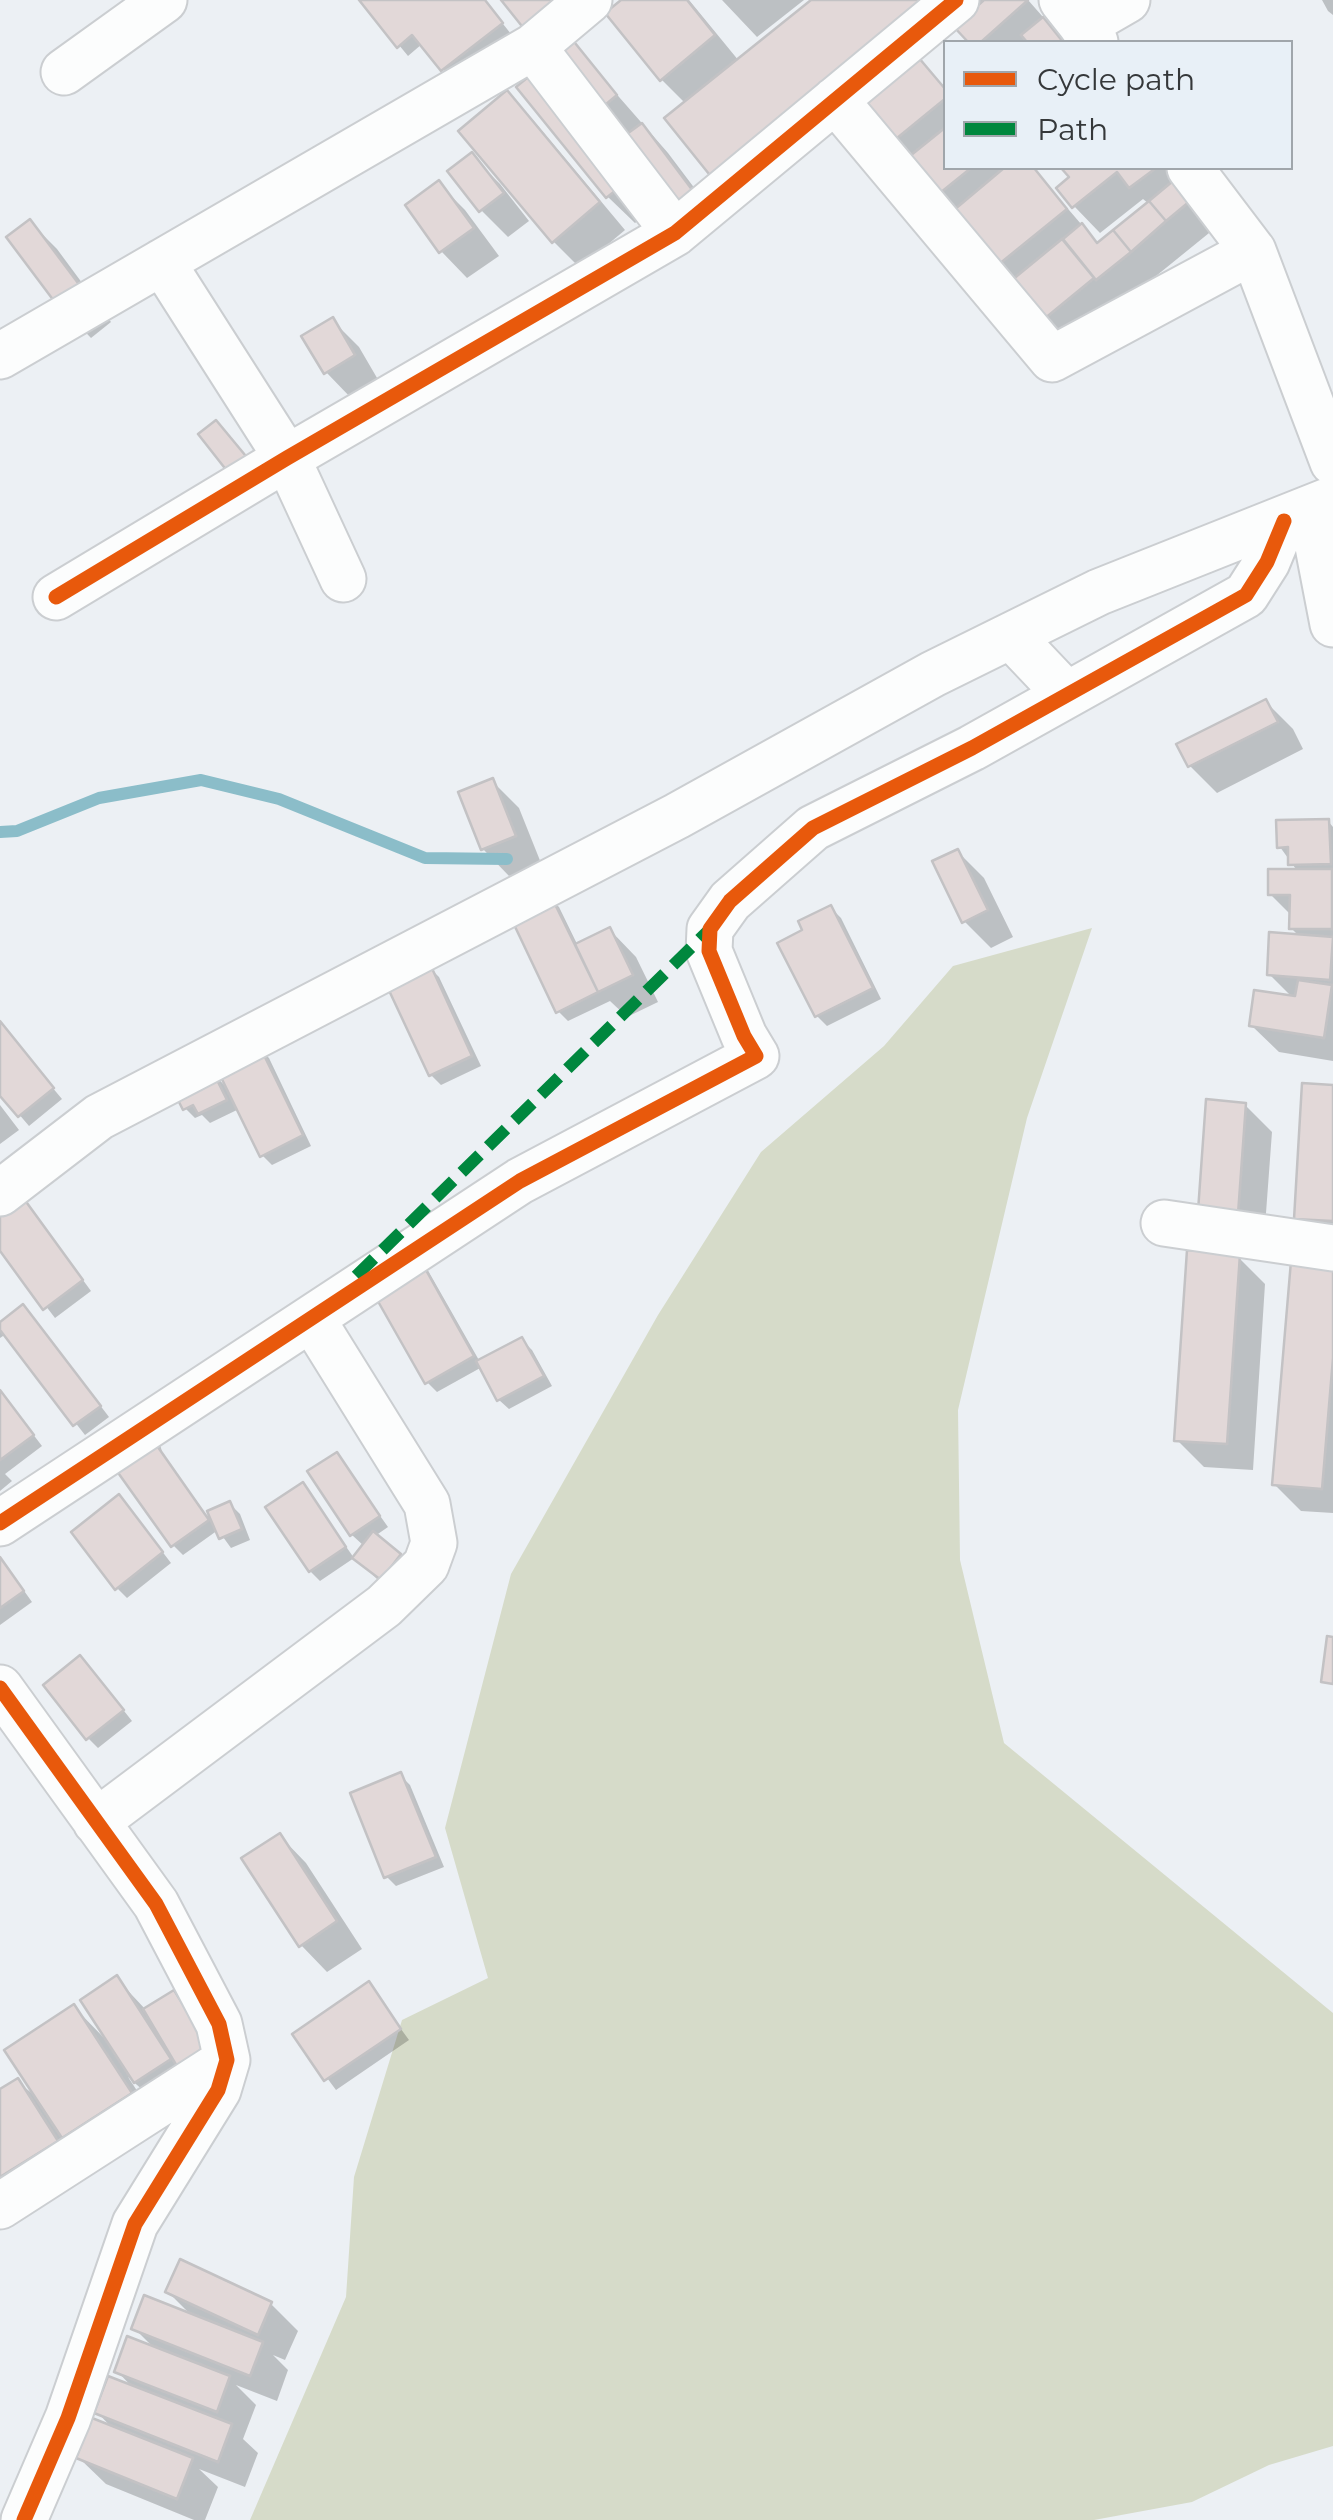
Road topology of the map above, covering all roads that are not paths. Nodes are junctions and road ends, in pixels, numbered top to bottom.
1 (164, 0) edge
2 (589, 0) edge
3 (956, 0) edge
4 (1128, 0) edge
5 (1080, 23) edge
6 (533, 47) junction
7 (64, 72) dead end
8 (835, 100) junction
9 (1192, 170) edge
10 (675, 233) junction
11 (1254, 251) junction
12 (162, 262) junction
13 (0, 356) edge
14 (287, 458) junction
15 (1333, 462) edge
16 (1309, 510) edge
17 (343, 579) dead end
18 (56, 597) dead end
19 (1333, 624) edge
20 (1011, 636) junction
21 (1066, 695) junction
22 (0, 1193) edge
23 (1164, 1223) dead end
24 (1333, 1248) edge
25 (312, 1319) junction
26 (0, 1523) edge
27 (0, 1688) edge
28 (96, 1822) junction
29 (227, 2060) junction
30 (0, 2206) edge
31 (21, 2515) edge

1 - 7 street
2 - 6 street
3 - 8 street
4 - 5 street
6 - 10 street
6 - 12 street
8 - 10 street
8 - 11 street
9 - 11 street
10 - 14 street
11 - 15 street
12 - 13 street
12 - 14 street
14 - 17 street
14 - 18 street
16 - 19 street
16 - 20 street
16 - 21 street
20 - 21 street
20 - 22 street
21 - 25 street
23 - 24 street
25 - 26 street
25 - 28 street
27 - 28 street
28 - 29 street
29 - 30 street
29 - 31 street

